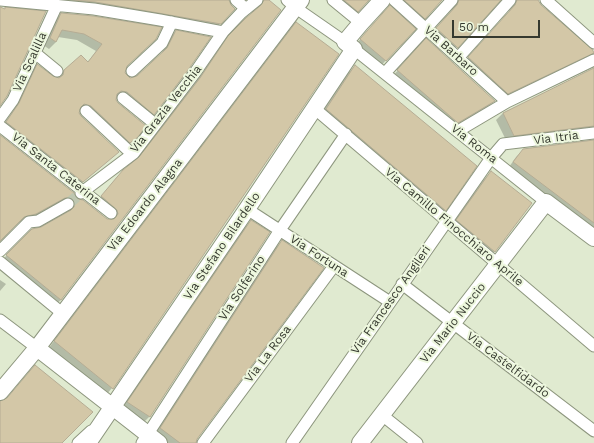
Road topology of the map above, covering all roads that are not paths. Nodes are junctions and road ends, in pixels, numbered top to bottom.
1 (0, 0) edge
2 (4, 0) edge
3 (236, 0) edge
4 (257, 0) edge
5 (333, 0) edge
6 (382, 0) edge
7 (394, 0) edge
8 (452, 0) edge
9 (510, 0) edge
10 (546, 0) edge
11 (57, 5) junction
12 (293, 6) edge
13 (246, 9) junction
14 (0, 11) edge
15 (172, 22) junction
16 (361, 23) junction
17 (426, 28) junction
18 (222, 32) junction
19 (594, 43) edge
20 (350, 46) junction
21 (35, 53) junction
22 (458, 58) junction
23 (594, 60) edge
24 (57, 70) dead end
25 (388, 70) junction
26 (132, 71) dead end
27 (123, 98) dead end
28 (507, 102) junction
29 (314, 108) junction
30 (86, 111) dead end
31 (0, 118) edge
32 (155, 124) junction
33 (0, 126) edge
34 (458, 131) junction
35 (594, 133) edge
36 (346, 134) junction
37 (132, 154) junction
38 (491, 158) junction
39 (82, 193) junction
40 (546, 202) junction
41 (68, 204) tunnel mouth
42 (247, 209) junction
43 (111, 213) dead end
44 (447, 221) junction
45 (280, 230) junction
46 (594, 238) edge
47 (0, 251) edge
48 (0, 262) edge
49 (498, 264) junction
50 (334, 266) junction
51 (402, 284) junction
52 (390, 302) junction
53 (62, 313) junction
54 (0, 320) edge
55 (453, 323) junction
56 (594, 346) edge
57 (36, 348) junction
58 (0, 392) edge
59 (109, 411) junction
60 (382, 415) junction
61 (594, 431) edge
62 (149, 440) edge
63 (78, 443) edge
64 (88, 443) edge
65 (203, 443) edge
66 (292, 443) edge
67 (360, 443) edge
68 (417, 443) edge

1 - 2 street
2 - 11 street
2 - 14 street
3 - 13 street
4 - 13 street, Via Grazia Vecchia
5 - 16 street
6 - 16 main road, Via Stefano Bilardello
7 - 17 street, Via Barbaro
8 - 17 street
9 - 22 street
10 - 19 street
11 - 15 street
11 - 21 street, Via Scalilla
12 - 20 street, Via Roma
12 - 53 main road, Via Edoardo Alagna
13 - 18 street, Via Grazia Vecchia
15 - 18 street
15 - 26 street
16 - 20 main road, Via Stefano Bilardello
17 - 22 street, Via Barbaro
17 - 25 street
18 - 32 street, Via Grazia Vecchia
20 - 25 street, Via Roma
20 - 29 main road, Via Stefano Bilardello
21 - 24 street
21 - 31 street, Via Scalilla
22 - 28 street, Via Barbaro
23 - 28 street
25 - 34 street, Via Roma
27 - 32 street
28 - 34 street
29 - 36 street, Via Camillo Finocchiaro Aprile
29 - 42 main road, Via Stefano Bilardello
30 - 37 street
32 - 37 street, Via Grazia Vecchia
33 - 39 street, Via Santa Caterina
34 - 38 street, Via Roma
35 - 38 street, Via Itria
36 - 44 street, Via Camillo Finocchiaro Aprile
36 - 45 street, Via Solferino
37 - 39 street, Via Grazia Vecchia
38 - 40 street, Via Roma
38 - 44 street, Via Francesco Angileri
39 - 43 street, Via Santa Caterina
40 - 46 main road, Via Roma
40 - 49 main road, Via Mario Nuccio
41 - 47 street
42 - 45 street, Via Fortuna
42 - 59 main road, Via Stefano Bilardello
44 - 49 street, Via Camillo Finocchiaro Aprile
44 - 51 street, Via Francesco Angileri
45 - 50 street, Via Fortuna
45 - 62 street, Via Solferino
48 - 53 street
49 - 55 main road, Via Mario Nuccio
49 - 56 street, Via Camillo Finocchiaro Aprile
50 - 52 street, Via Fortuna
50 - 65 street, Via La Rosa
51 - 52 street, Via Francesco Angileri
51 - 55 street, Via Castelfidardo
52 - 66 street, Via Francesco Angileri
53 - 57 main road, Via Edoardo Alagna
54 - 57 street
55 - 60 main road, Via Mario Nuccio
55 - 61 street, Via Castelfidardo
57 - 58 main road, Via Edoardo Alagna
57 - 59 main road
59 - 62 main road
59 - 63 street
59 - 64 main road, Via Stefano Bilardello
60 - 67 main road, Via Mario Nuccio
60 - 68 street

